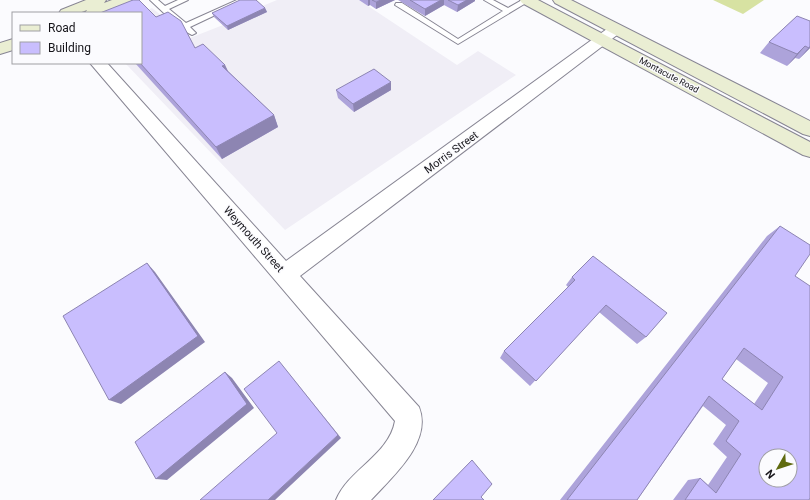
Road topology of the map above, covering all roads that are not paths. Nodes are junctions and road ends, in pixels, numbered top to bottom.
1 (99, 0) edge
2 (125, 0) edge
3 (154, 0) edge
4 (184, 0) edge
5 (244, 0) edge
6 (488, 0) edge
7 (527, 0) edge
8 (560, 0) edge
9 (399, 5) dead end
10 (164, 9) junction
11 (508, 11) junction
12 (69, 12) edge
13 (95, 12) edge
14 (184, 27) junction
15 (192, 33) dead end
16 (12, 34) edge
17 (609, 34) junction
18 (0, 39) edge
19 (12, 44) edge
20 (0, 50) edge
21 (99, 64) edge
22 (810, 129) edge
23 (810, 150) edge
24 (285, 274) junction
25 (354, 499) edge

1 - 12 main road
2 - 13 main road
3 - 10 lane
4 - 10 lane
5 - 14 lane
6 - 11 lane
7 - 11 lane
7 - 17 main road, Montacute Road
8 - 17 main road, Montacute Road
9 - 11 lane
10 - 14 lane
14 - 15 lane
16 - 18 main road
17 - 22 main road, Montacute Road
17 - 23 main road, Montacute Road
17 - 24 street, Morris Street
19 - 20 main road
21 - 24 street, Weymouth Street
24 - 25 street, Weymouth Street

